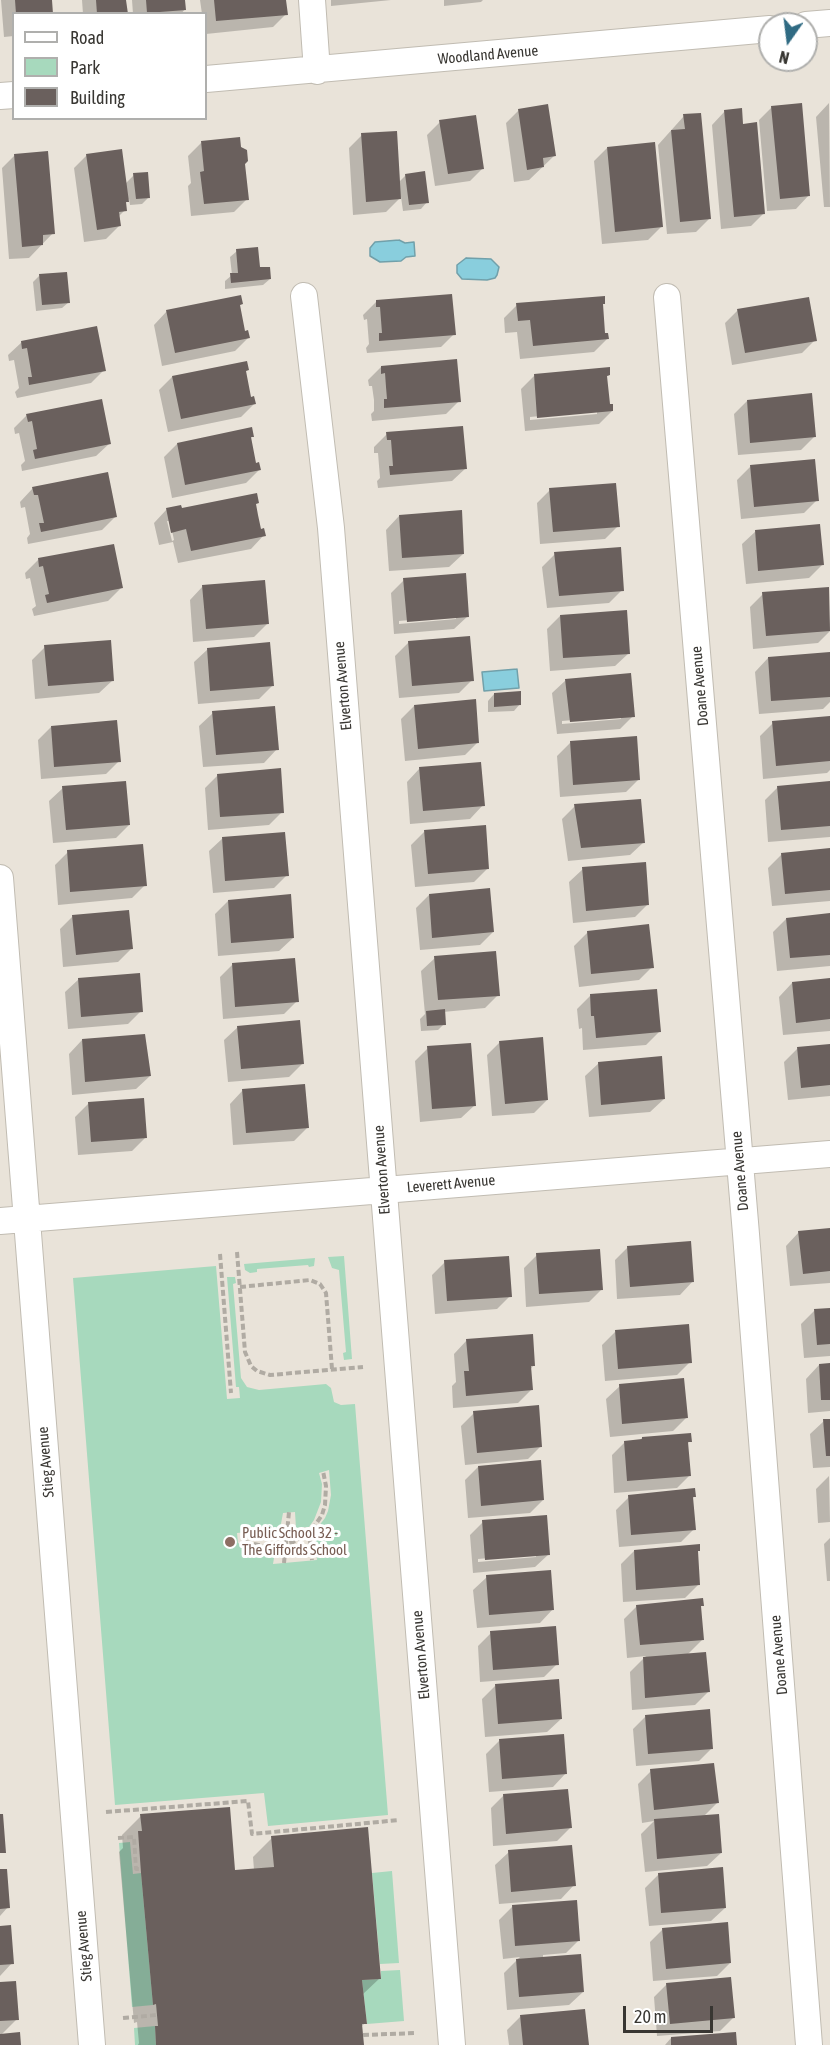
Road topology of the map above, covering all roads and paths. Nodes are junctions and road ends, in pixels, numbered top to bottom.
1 (312, 0) edge
2 (758, 30) edge
3 (317, 71) junction
4 (207, 80) edge
5 (304, 296) dead end
6 (667, 297) dead end
7 (0, 878) edge
8 (830, 1154) edge
9 (740, 1161) junction
10 (384, 1190) junction
11 (27, 1219) junction
12 (0, 1221) edge
13 (237, 1252) dead end
14 (220, 1254) dead end
15 (240, 1287) junction
16 (363, 1367) dead end
17 (332, 1370) junction
18 (231, 1393) dead end
19 (323, 1471) dead end
20 (289, 1512) dead end
21 (309, 1532) junction
22 (245, 1542) dead end
23 (286, 1543) junction
24 (312, 1560) dead end
25 (284, 1563) dead end
26 (106, 1812) dead end
27 (399, 1820) dead end
28 (118, 1838) dead end
29 (141, 1869) dead end
30 (157, 2014) dead end
31 (123, 2018) dead end
32 (416, 2033) dead end
33 (363, 2036) dead end
34 (92, 2045) edge
35 (452, 2045) edge
36 (809, 2045) edge

1 - 3 street
2 - 3 street, Woodland Avenue
3 - 4 street, Woodland Avenue
5 - 10 street, Elverton Avenue
6 - 9 street, Doane Avenue
7 - 11 street, Stieg Avenue
8 - 9 street, Leverett Avenue
9 - 10 street, Leverett Avenue
9 - 36 street, Doane Avenue
10 - 11 street, Leverett Avenue
10 - 35 street, Elverton Avenue
11 - 12 street, Leverett Avenue
11 - 34 street, Stieg Avenue
13 - 15 path
14 - 18 path
15 - 17 path
15 - 17 path
16 - 17 path
19 - 21 path
20 - 23 path
21 - 23 path
21 - 24 path
22 - 23 path
23 - 25 path
26 - 27 path
28 - 29 path
30 - 31 path
32 - 33 path

